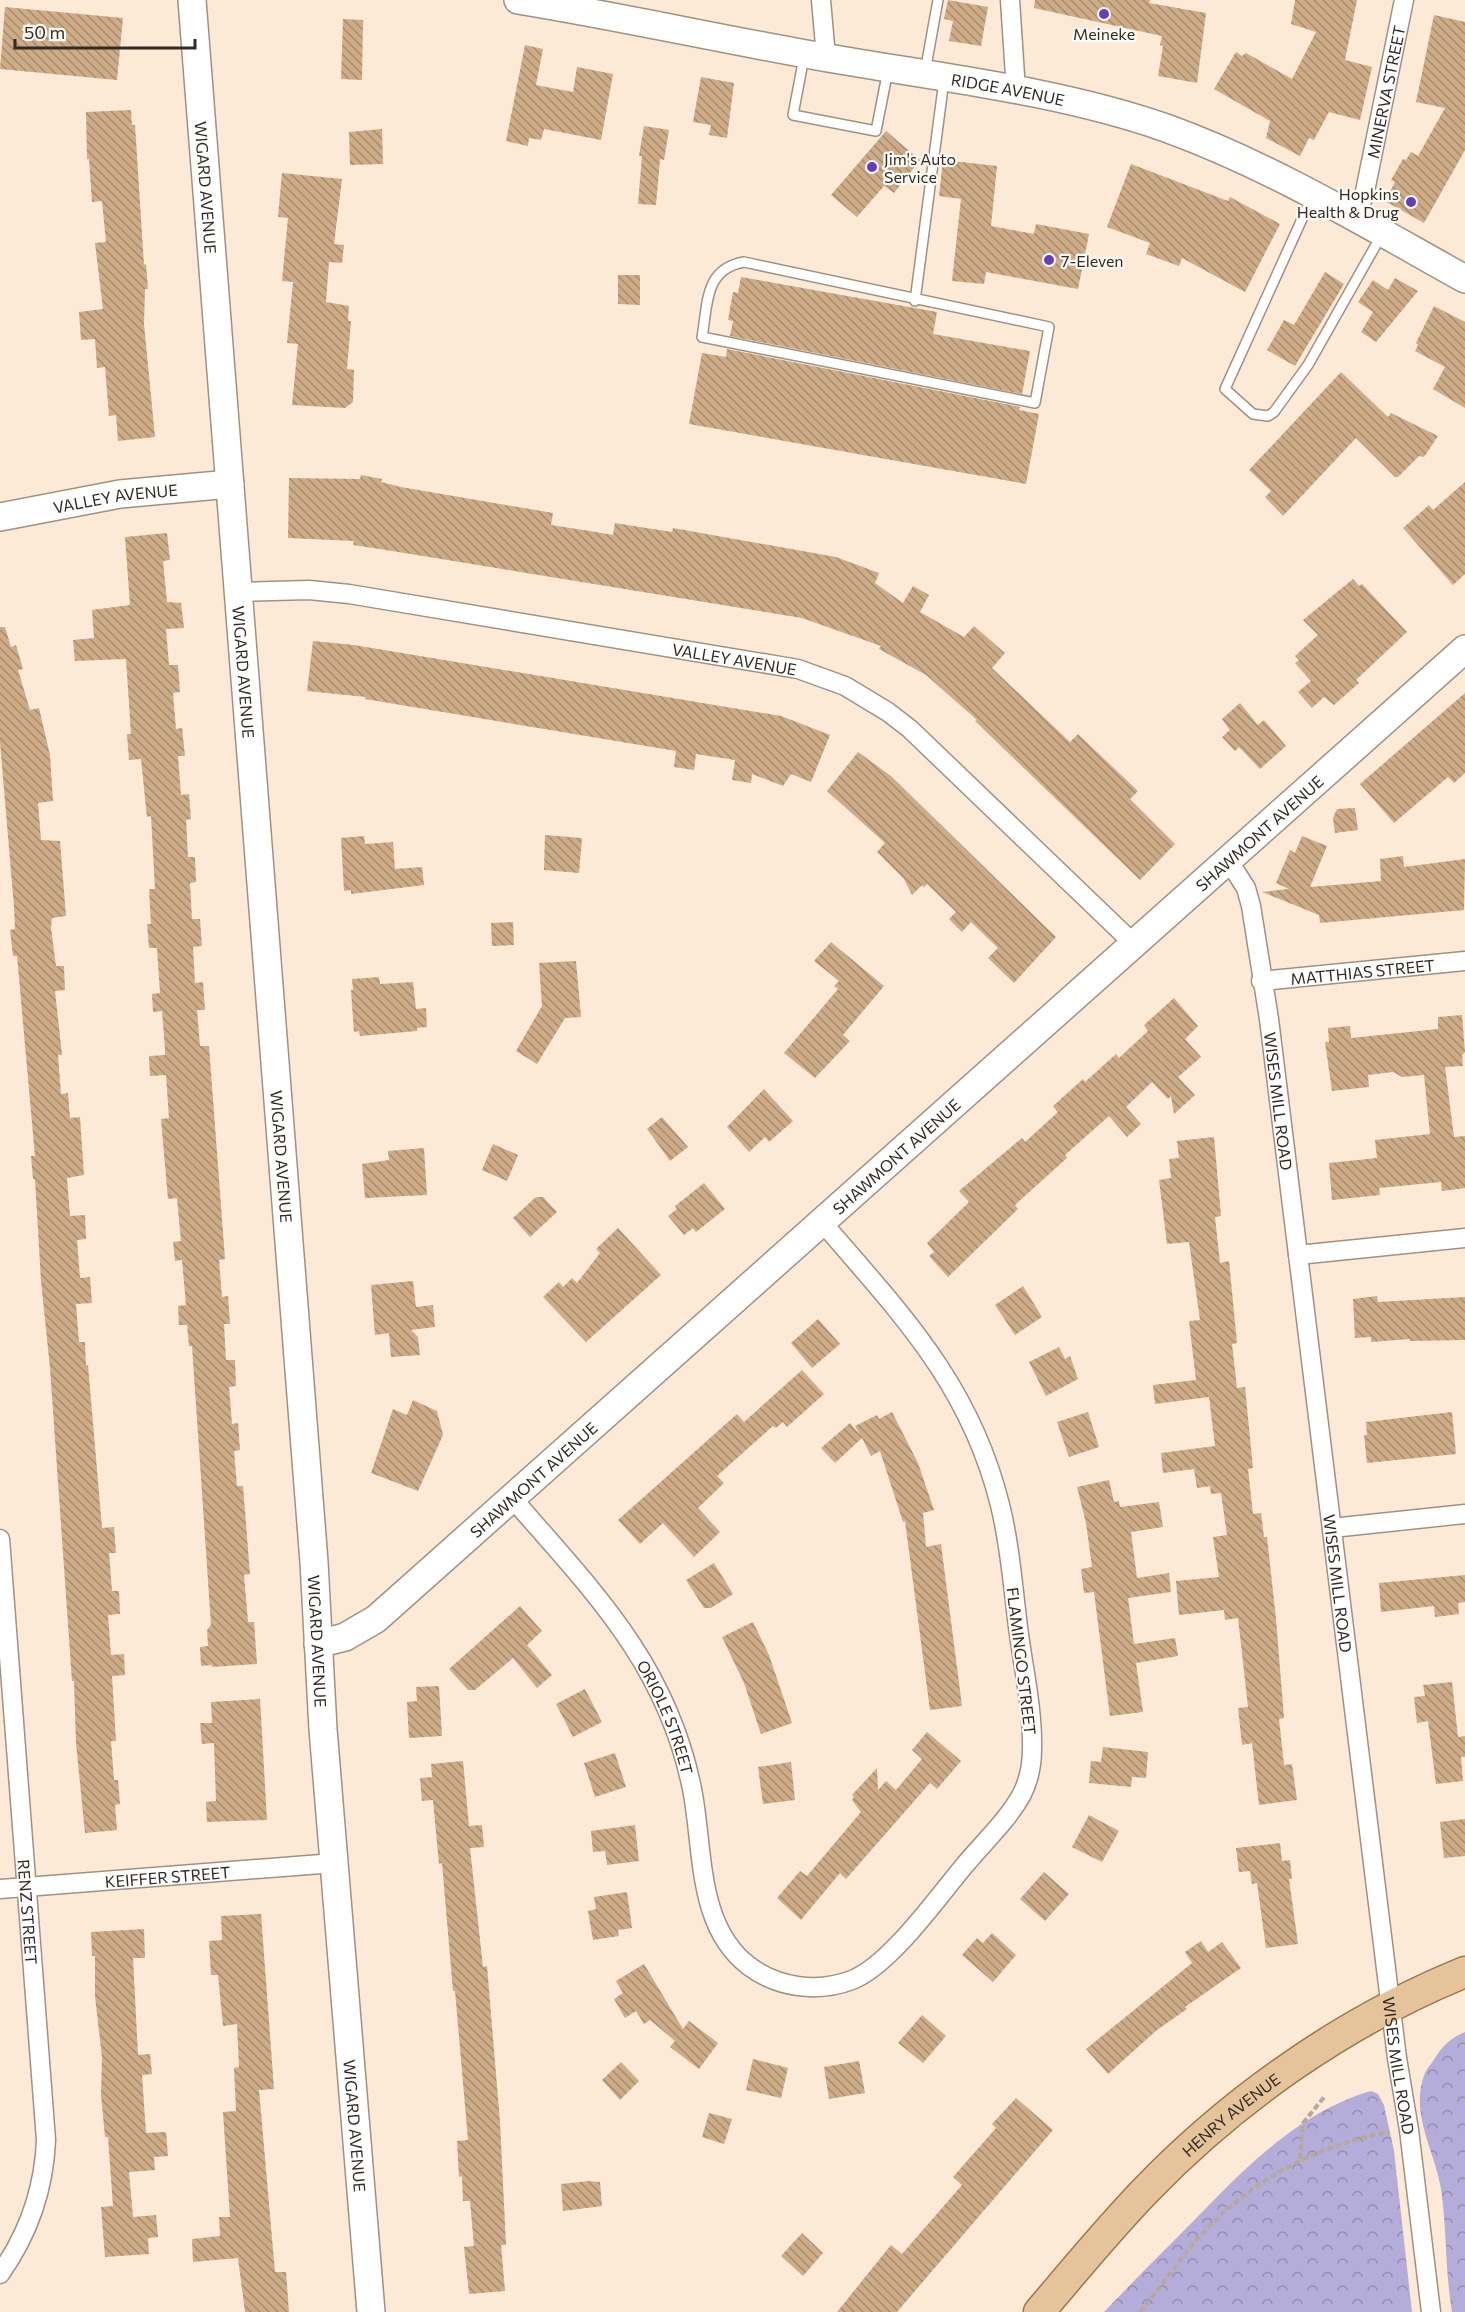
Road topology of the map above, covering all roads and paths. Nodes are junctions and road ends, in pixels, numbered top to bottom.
1 (192, 0) edge
2 (821, 0) edge
3 (938, 0) edge
4 (1010, 0) edge
5 (1404, 0) edge
6 (533, 1) edge
7 (816, 55) junction
8 (889, 68) junction
9 (934, 76) junction
10 (1016, 91) junction
11 (1313, 195) junction
12 (1355, 218) junction
13 (1382, 234) junction
14 (1465, 279) edge
15 (915, 301) junction
16 (230, 484) junction
17 (0, 517) edge
18 (238, 592) junction
19 (1465, 649) edge
20 (1228, 860) junction
21 (1134, 944) junction
22 (1465, 961) edge
23 (1261, 981) junction
24 (822, 1222) junction
25 (1465, 1238) edge
26 (1298, 1254) junction
27 (512, 1498) junction
28 (1465, 1515) edge
29 (1332, 1528) junction
30 (0, 1539) edge
31 (318, 1644) junction
32 (334, 1863) junction
33 (28, 1887) junction
34 (0, 1889) edge
35 (749, 1966) joint
36 (1465, 1972) edge
37 (1391, 2006) junction
38 (1325, 2096) dead end
39 (1409, 2128) junction
40 (1300, 2160) junction
41 (0, 2274) edge
42 (371, 2312) edge
43 (1039, 2312) edge
44 (1140, 2312) edge
45 (1431, 2312) edge

1 - 16 street, WIGARD AVENUE
2 - 7 street
3 - 9 lane
4 - 10 street
5 - 12 street, MINERVA STREET
6 - 7 street, RIDGE AVENUE
7 - 8 street, RIDGE AVENUE
7 - 8 lane
8 - 9 street, RIDGE AVENUE
9 - 10 street, RIDGE AVENUE
9 - 15 lane
10 - 11 street, RIDGE AVENUE
11 - 12 street, RIDGE AVENUE
11 - 13 lane
12 - 13 street, RIDGE AVENUE
13 - 14 street, RIDGE AVENUE
15 - 15 lane
16 - 17 street, VALLEY AVENUE
16 - 18 street, WIGARD AVENUE
18 - 21 street, VALLEY AVENUE
18 - 31 street, WIGARD AVENUE
19 - 20 street, SHAWMONT AVENUE
20 - 21 street, SHAWMONT AVENUE
20 - 23 street, WISES MILL ROAD
21 - 24 street, SHAWMONT AVENUE
22 - 23 street, MATTHIAS STREET
23 - 26 street, WISES MILL ROAD
24 - 27 street, SHAWMONT AVENUE
24 - 35 street, FLAMINGO STREET
25 - 26 street
26 - 29 street, WISES MILL ROAD
27 - 31 street, SHAWMONT AVENUE
27 - 35 street, ORIOLE STREET
28 - 29 street
29 - 37 street, WISES MILL ROAD
30 - 33 street, RENZ STREET
31 - 32 street, WIGARD AVENUE
32 - 33 street, KEIFFER STREET
32 - 42 street, WIGARD AVENUE
33 - 34 street, KEIFFER STREET
33 - 41 street, RENZ STREET
36 - 37 main road, HENRY AVENUE
37 - 39 street, WISES MILL ROAD
37 - 43 main road, HENRY AVENUE
38 - 40 path
39 - 40 path
39 - 45 street, WISES MILL ROAD
40 - 44 path

